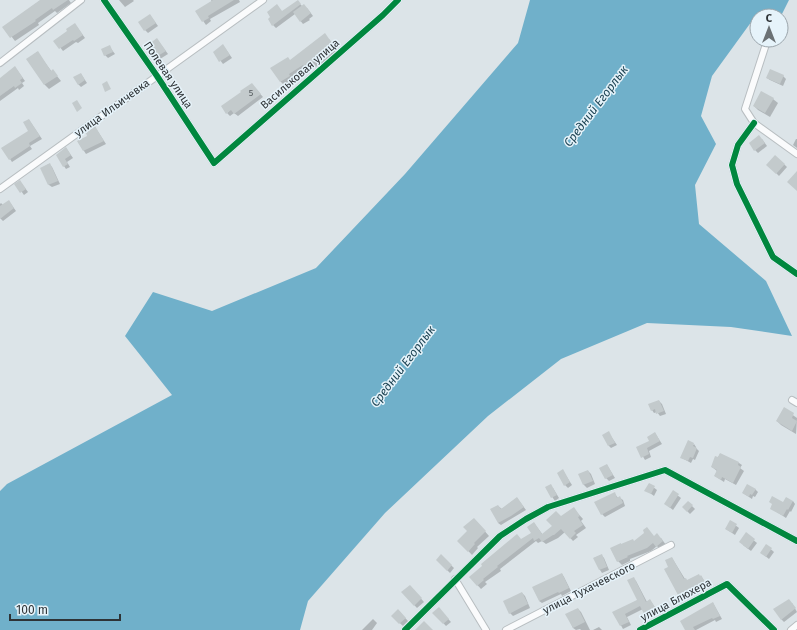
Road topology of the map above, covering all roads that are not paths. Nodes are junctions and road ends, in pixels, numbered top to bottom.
1 (81, 0) edge
2 (104, 0) edge
3 (263, 0) edge
4 (398, 0) edge
5 (765, 48) edge
6 (0, 63) edge
7 (157, 76) junction
8 (754, 123) junction
9 (797, 154) edge
10 (214, 163) joint
11 (0, 189) edge
12 (797, 274) edge
13 (797, 541) edge
14 (671, 545) dead end
15 (455, 580) junction
16 (797, 625) edge
17 (405, 630) edge
18 (486, 630) edge
19 (506, 630) edge
20 (640, 630) edge
21 (774, 630) edge
22 (791, 630) edge

1 - 6 street
2 - 7 street, Полевая улица
3 - 7 street, улица Ильичевка
4 - 10 street, Васильковая улица
5 - 8 street
7 - 10 street, Полевая улица
7 - 11 street, улица Ильичевка
8 - 9 street
8 - 12 street
13 - 15 street
14 - 19 street, улица Тухачевского
15 - 17 street
15 - 18 street
16 - 22 street
20 - 21 street, улица Блюхера

